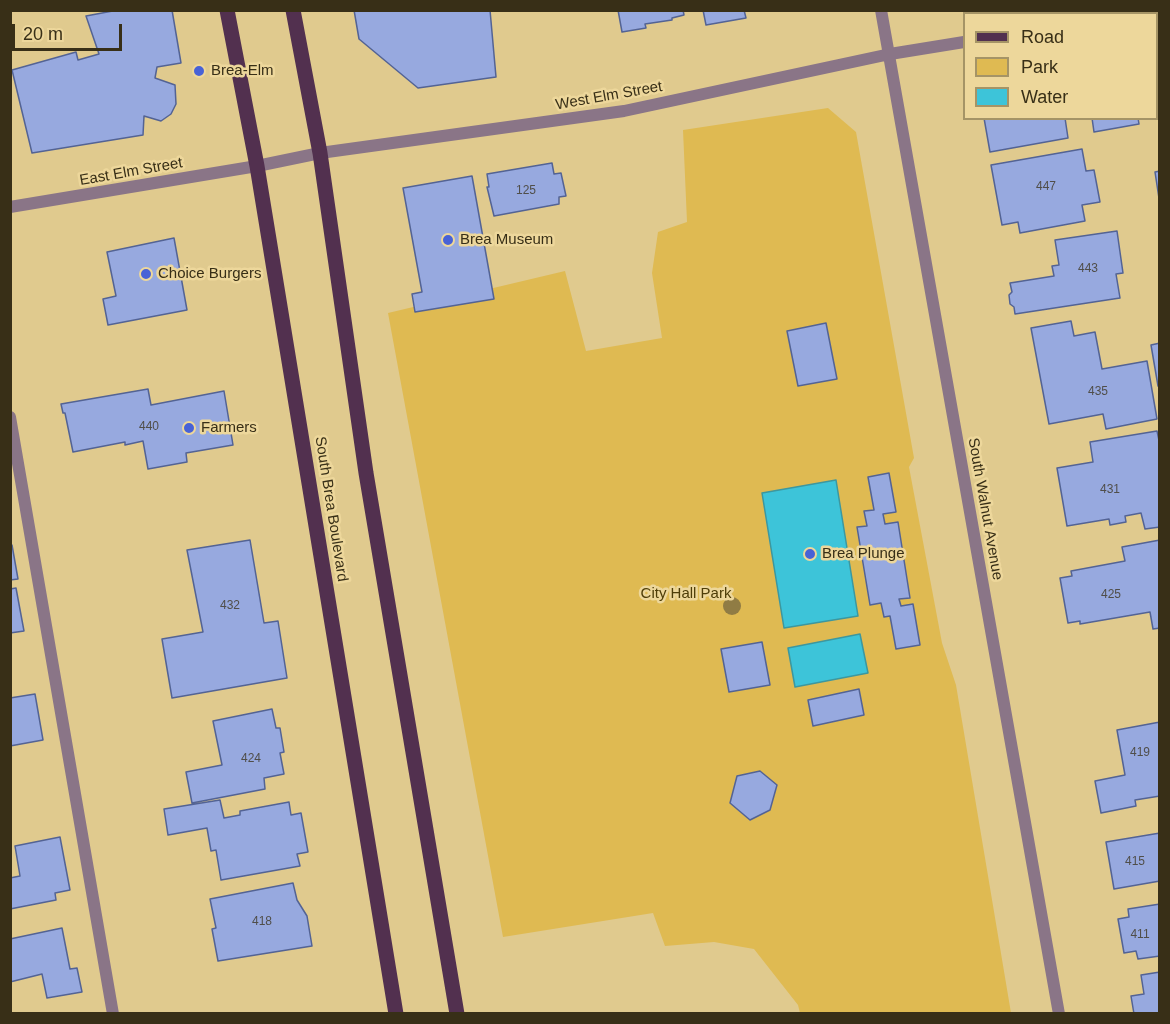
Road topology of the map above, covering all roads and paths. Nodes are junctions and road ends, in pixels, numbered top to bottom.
1 (227, 10) edge
2 (293, 10) edge
3 (881, 10) edge
4 (963, 42) edge
5 (890, 54) junction
6 (320, 153) junction
7 (257, 166) junction
8 (10, 207) edge
9 (10, 417) edge
10 (113, 1014) edge
11 (396, 1014) edge
12 (457, 1014) edge
13 (1059, 1014) edge

1 - 7 main road, South Brea Boulevard
2 - 6 main road
3 - 5 street, South Walnut Avenue
4 - 5 street, West Elm Street
5 - 6 street, West Elm Street
5 - 13 street, South Walnut Avenue
6 - 7 street, West Elm Street
6 - 12 main road
7 - 8 street, East Elm Street
7 - 11 main road, South Brea Boulevard
9 - 10 street

